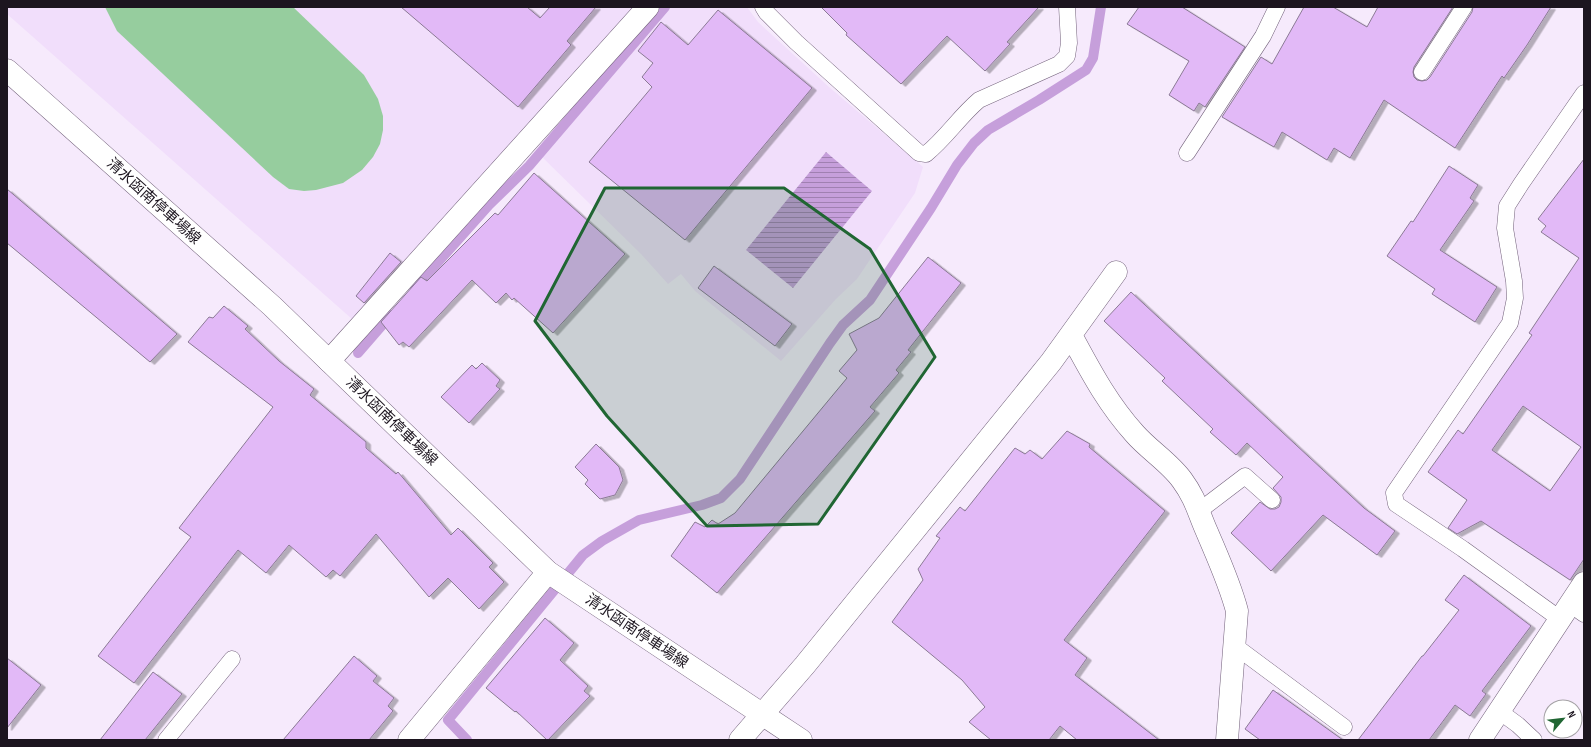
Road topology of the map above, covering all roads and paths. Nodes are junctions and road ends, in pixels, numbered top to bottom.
1 (648, 7) edge
2 (763, 7) edge
3 (1068, 7) edge
4 (1278, 7) edge
5 (1464, 7) edge
6 (7, 70) edge
7 (1422, 72) dead end
8 (1584, 94) edge
9 (1187, 153) dead end
10 (1116, 272) dead end
11 (1071, 335) junction
12 (330, 361) junction
13 (1272, 500) dead end
14 (1199, 510) junction
15 (548, 572) junction
16 (1584, 583) edge
17 (1571, 612) edge
18 (1235, 646) junction
19 (232, 659) dead end
20 (1499, 711) junction
21 (763, 715) junction
22 (1344, 727) dead end
23 (166, 740) edge
24 (409, 740) edge
25 (740, 740) edge
26 (801, 740) edge
27 (1227, 740) edge
28 (1480, 740) edge
29 (1534, 740) edge

1 - 12 street
2 - 3 lane
4 - 9 lane
5 - 7 lane
6 - 12 street, 清水函南停車場線
8 - 17 lane
10 - 11 street
11 - 14 street
11 - 21 street
12 - 15 street, 清水函南停車場線
13 - 14 lane
14 - 18 street
15 - 21 street, 清水函南停車場線
15 - 24 street
16 - 17 street
17 - 20 street
18 - 22 lane
18 - 27 street
19 - 23 lane
20 - 28 street
20 - 29 lane
21 - 25 street
21 - 26 street, 清水函南停車場線

